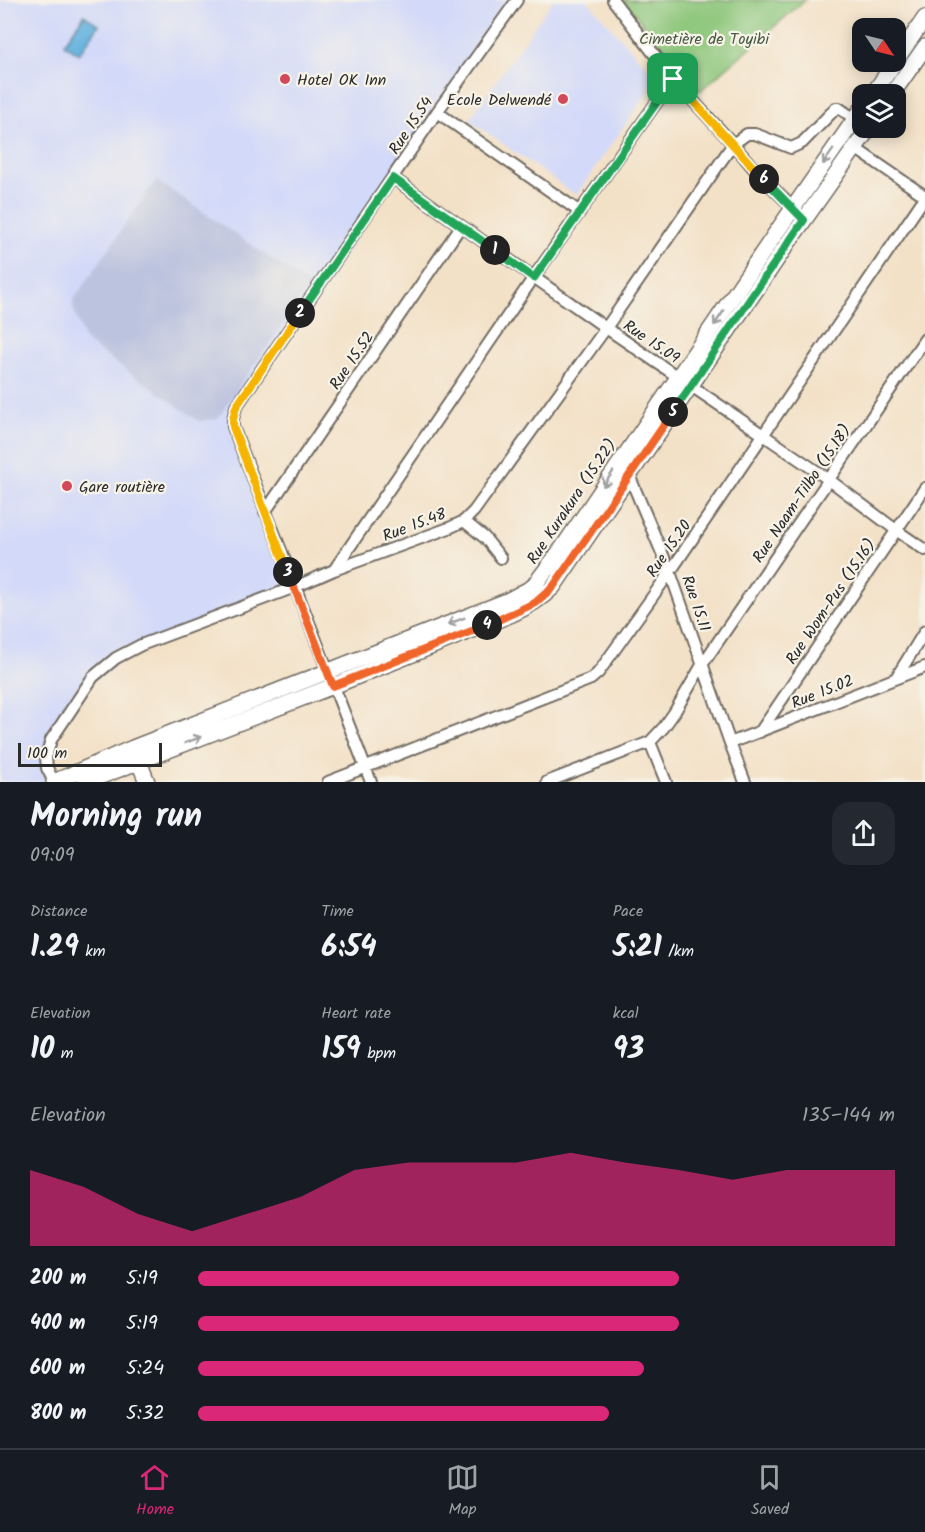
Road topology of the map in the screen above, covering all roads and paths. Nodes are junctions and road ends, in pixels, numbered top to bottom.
1 (518, 0) edge
2 (613, 0) edge
3 (925, 18) edge
4 (906, 45) edge
5 (925, 47) edge
6 (673, 79) junction
7 (899, 84) edge
8 (437, 112) junction
9 (852, 112) edge
10 (852, 124) edge
11 (862, 138) edge
12 (733, 144) junction
13 (855, 148) junction
14 (393, 178) junction
15 (925, 197) edge
16 (793, 209) junction
17 (580, 212) junction
18 (804, 220) junction
19 (461, 226) junction
20 (534, 278) junction
21 (606, 328) junction
22 (925, 339) edge
23 (685, 381) junction
24 (764, 435) junction
25 (629, 475) junction
26 (828, 479) junction
27 (925, 488) edge
28 (265, 512) junction
29 (464, 521) junction
30 (896, 530) junction
31 (925, 550) edge
32 (501, 558) dead end
33 (334, 570) junction
34 (670, 572) junction
35 (294, 587) junction
36 (925, 631) edge
37 (702, 665) junction
38 (925, 667) edge
39 (327, 672) junction
40 (896, 678) junction
41 (333, 686) junction
42 (760, 732) junction
43 (650, 742) junction
44 (730, 743) junction
45 (136, 755) junction
46 (365, 768) junction
47 (576, 777) edge
48 (54, 782) edge
49 (86, 782) edge
50 (147, 782) edge
51 (328, 782) edge
52 (371, 782) edge
53 (547, 782) edge
54 (666, 782) edge
55 (745, 782) edge

1 - 8 street, Rue 15.54
2 - 6 street
3 - 4 main road
5 - 7 main road
6 - 12 street
6 - 17 street
8 - 14 street, Rue 15.54
8 - 17 street
9 - 12 street
10 -> 16 main road, Rue Kurakura (15.22)
11 - 13 main road, Rue Kurakura (15.22)
12 - 16 street
12 - 21 street, Rue 15.48
13 - 15 street
13 - 18 main road, Rue Kurakura (15.22)
14 - 19 street, Rue 15.09
14 - 28 street, Rue 15.54
15 - 24 street, Rue 15.20
16 - 18 street
16 -> 23 main road, Rue Kurakura (15.22)
17 - 20 street
18 - 23 main road, Rue Kurakura (15.22)
19 - 20 street, Rue 15.09
19 - 28 street, Rue 15.52
20 - 21 street, Rue 15.09
20 - 33 street
21 - 23 street, Rue 15.09
21 - 29 street, Rue 15.48
22 - 26 street, Rue Naam-Tilbo (15.18)
23 - 24 street, Rue 15.09
23 - 25 main road, Rue Kurakura (15.22)
23 -> 39 main road, Rue Kurakura (15.22)
24 - 26 street, Rue 15.09
24 - 34 street, Rue 15.20
25 - 34 street, Rue 15.11
25 - 41 main road, Rue Kurakura (15.22)
26 - 30 street, Rue 15.09
26 - 37 street, Rue Naam-Tilbo (15.18)
27 - 30 street, Rue Wom-Pus (15.16)
28 - 35 street
29 - 32 street
29 - 33 street, Rue 15.48
30 - 31 street, Rue 15.09
30 - 42 street, Rue Wom-Pus (15.16)
33 - 35 street, Rue 15.48
34 - 37 street, Rue 15.11
34 - 46 street, Rue 15.20
35 - 39 street
35 - 48 street, Rue 15.48
36 - 40 street
37 - 43 street, Rue Naam-Tilbo (15.18)
37 - 44 street, Rue 15.11
38 - 40 street, Rue 15.02
39 - 41 street
39 - 45 main road, Rue Kurakura (15.22)
40 - 42 street, Rue 15.02
45 -> 41 main road, Rue Kurakura (15.22)
41 - 46 street
42 - 44 street, Rue 15.02
43 - 47 street
43 - 54 street
44 - 55 street, Rue 15.11
45 - 48 main road
45 - 49 main road
45 - 50 main road
46 - 51 street, Rue 15.20
46 - 52 street
47 - 53 street

